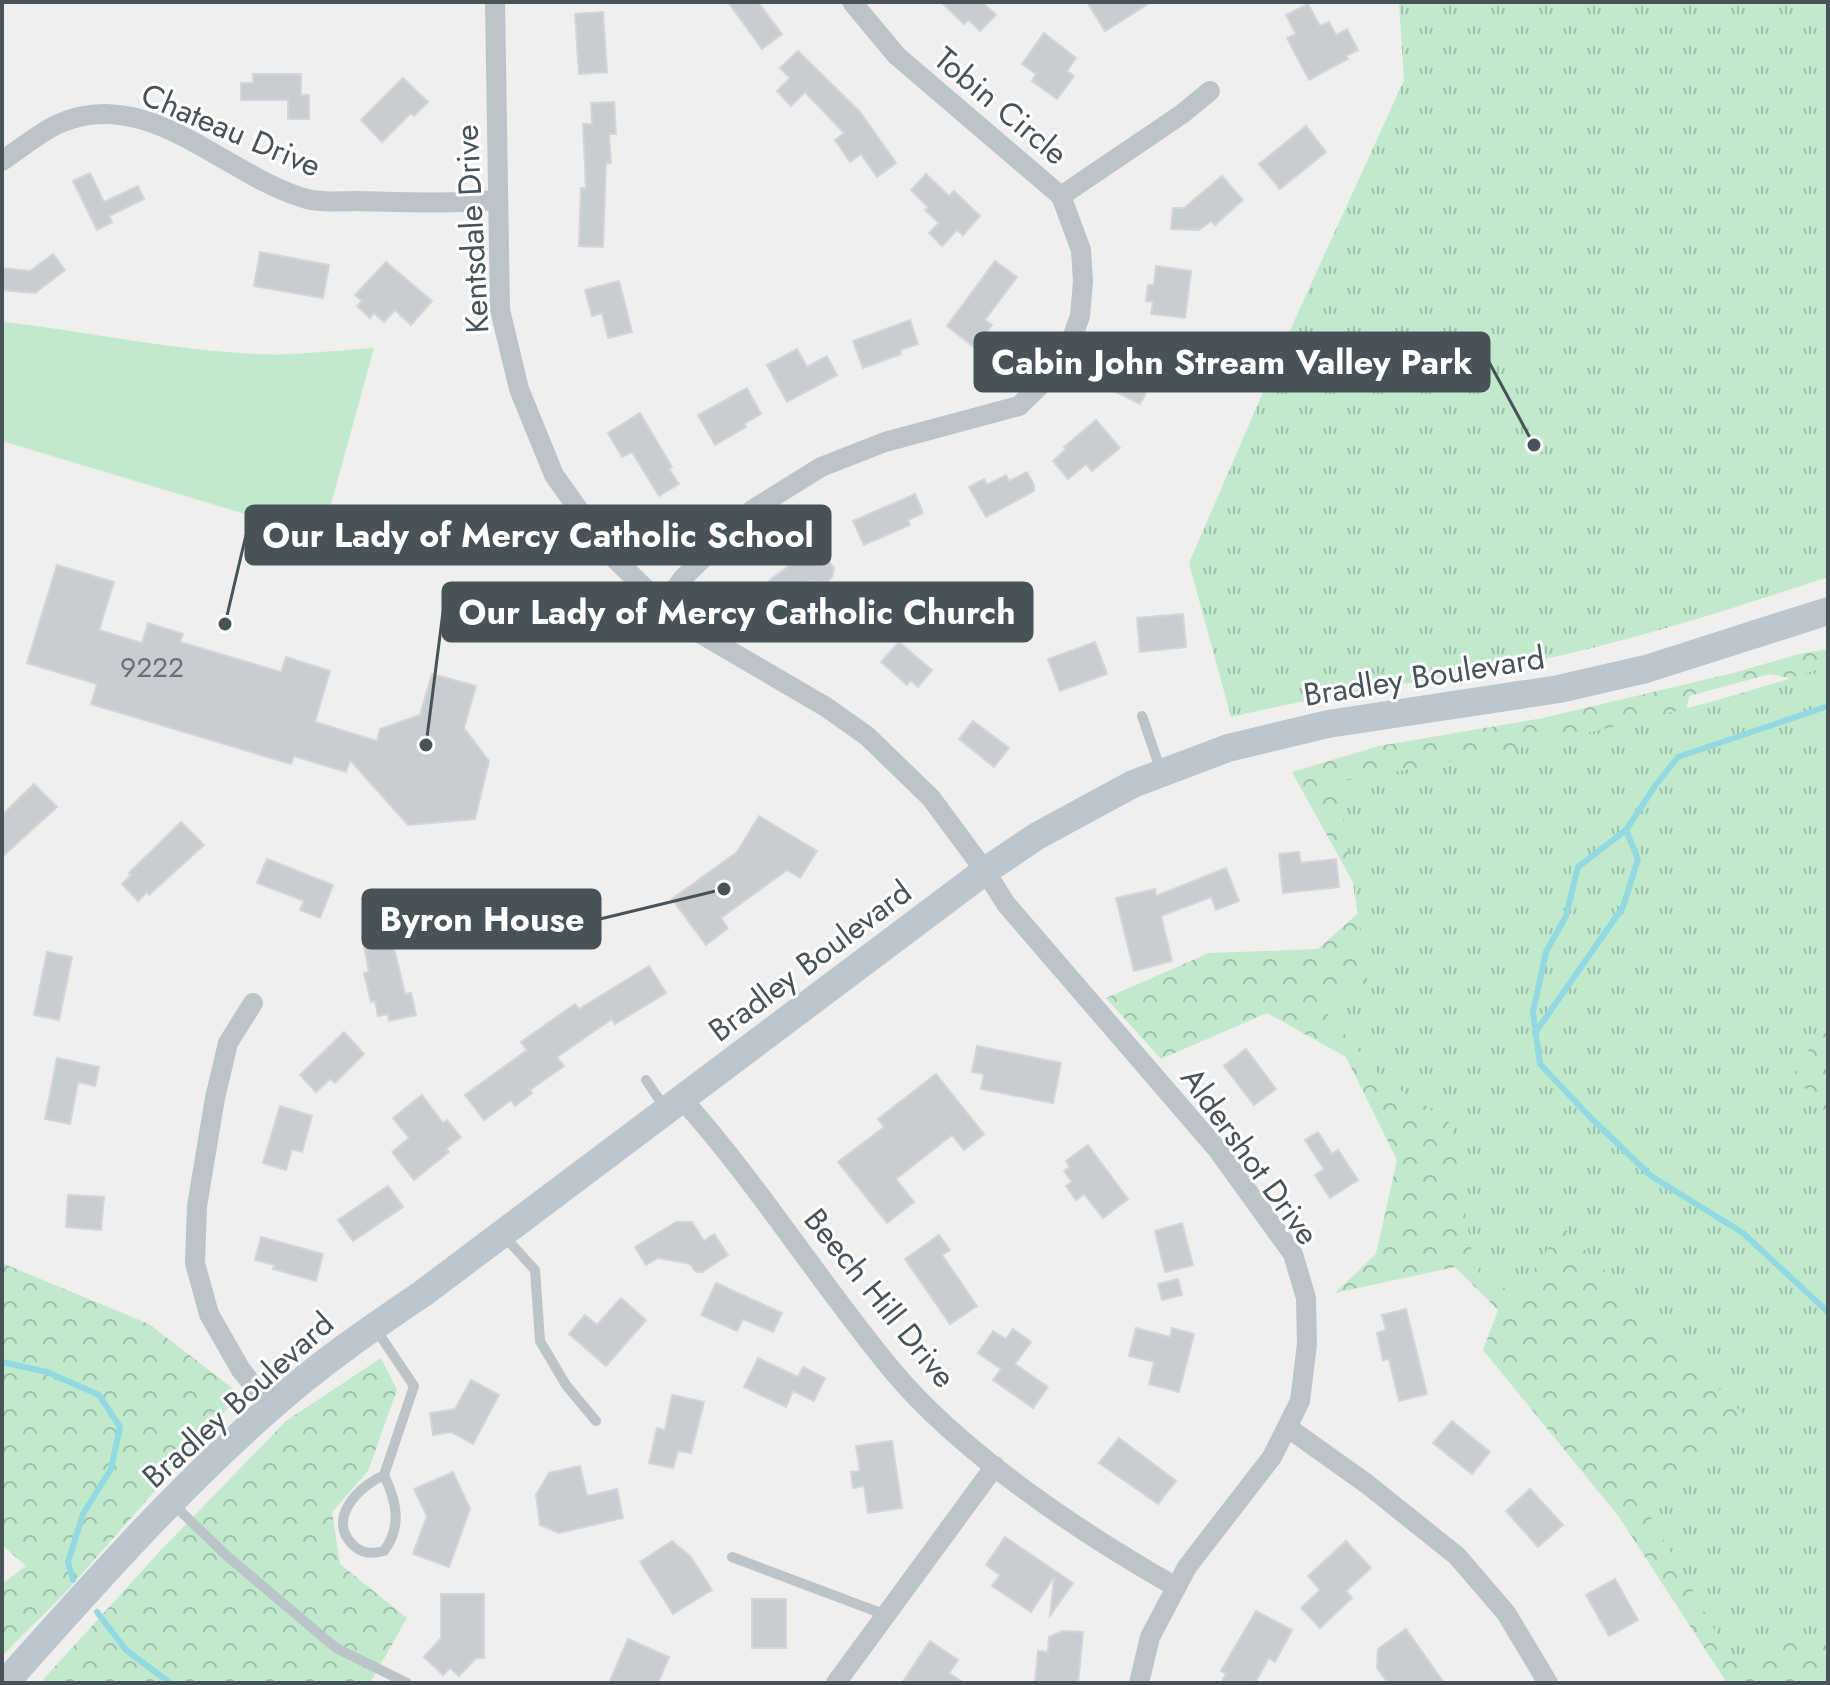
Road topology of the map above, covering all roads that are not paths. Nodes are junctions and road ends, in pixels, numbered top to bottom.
1 (495, 2) edge
2 (852, 2) edge
3 (1210, 91) dead end
4 (2, 161) edge
5 (1061, 196) junction
6 (497, 200) junction
7 (663, 606) junction
8 (1828, 611) edge
9 (1142, 716) dead end
10 (1162, 773) junction
11 (985, 871) junction
12 (253, 1003) dead end
13 (646, 1080) dead end
14 (675, 1106) junction
15 (503, 1234) junction
16 (374, 1327) junction
17 (271, 1407) junction
18 (596, 1421) dead end
19 (1287, 1427) junction
20 (995, 1466) junction
21 (384, 1475) junction
22 (171, 1503) junction
23 (732, 1557) dead end
24 (1176, 1587) junction
25 (886, 1615) junction
26 (5, 1683) edge
27 (407, 1683) edge
28 (836, 1683) edge
29 (1139, 1683) edge
30 (1548, 1683) edge

1 - 6 street, Kentsdale Drive
2 - 5 street, Tobin Circle
3 - 5 street
4 - 6 street, Chateau Drive
5 - 7 street, Tobin Circle
6 - 7 street, Kentsdale Drive
7 - 11 street, Kentsdale Drive
8 - 10 main road, Bradley Boulevard
9 - 10 lane
10 - 11 main road, Bradley Boulevard
11 - 14 main road, Bradley Boulevard
11 - 19 street, Aldershot Drive
12 - 17 street
13 - 14 lane
14 - 15 main road, Bradley Boulevard
14 - 20 street, Beech Hill Drive
15 - 16 main road, Bradley Boulevard
15 - 18 lane
16 - 17 main road, Bradley Boulevard
16 - 21 lane
17 - 22 main road, Bradley Boulevard
19 - 24 street, Aldershot Drive
19 - 30 street
20 - 24 street, Beech Hill Drive
20 - 25 street
21 - 21 lane
22 - 26 main road, Bradley Boulevard
22 - 27 lane
23 - 25 lane
24 - 29 street, Aldershot Drive
25 - 28 street

